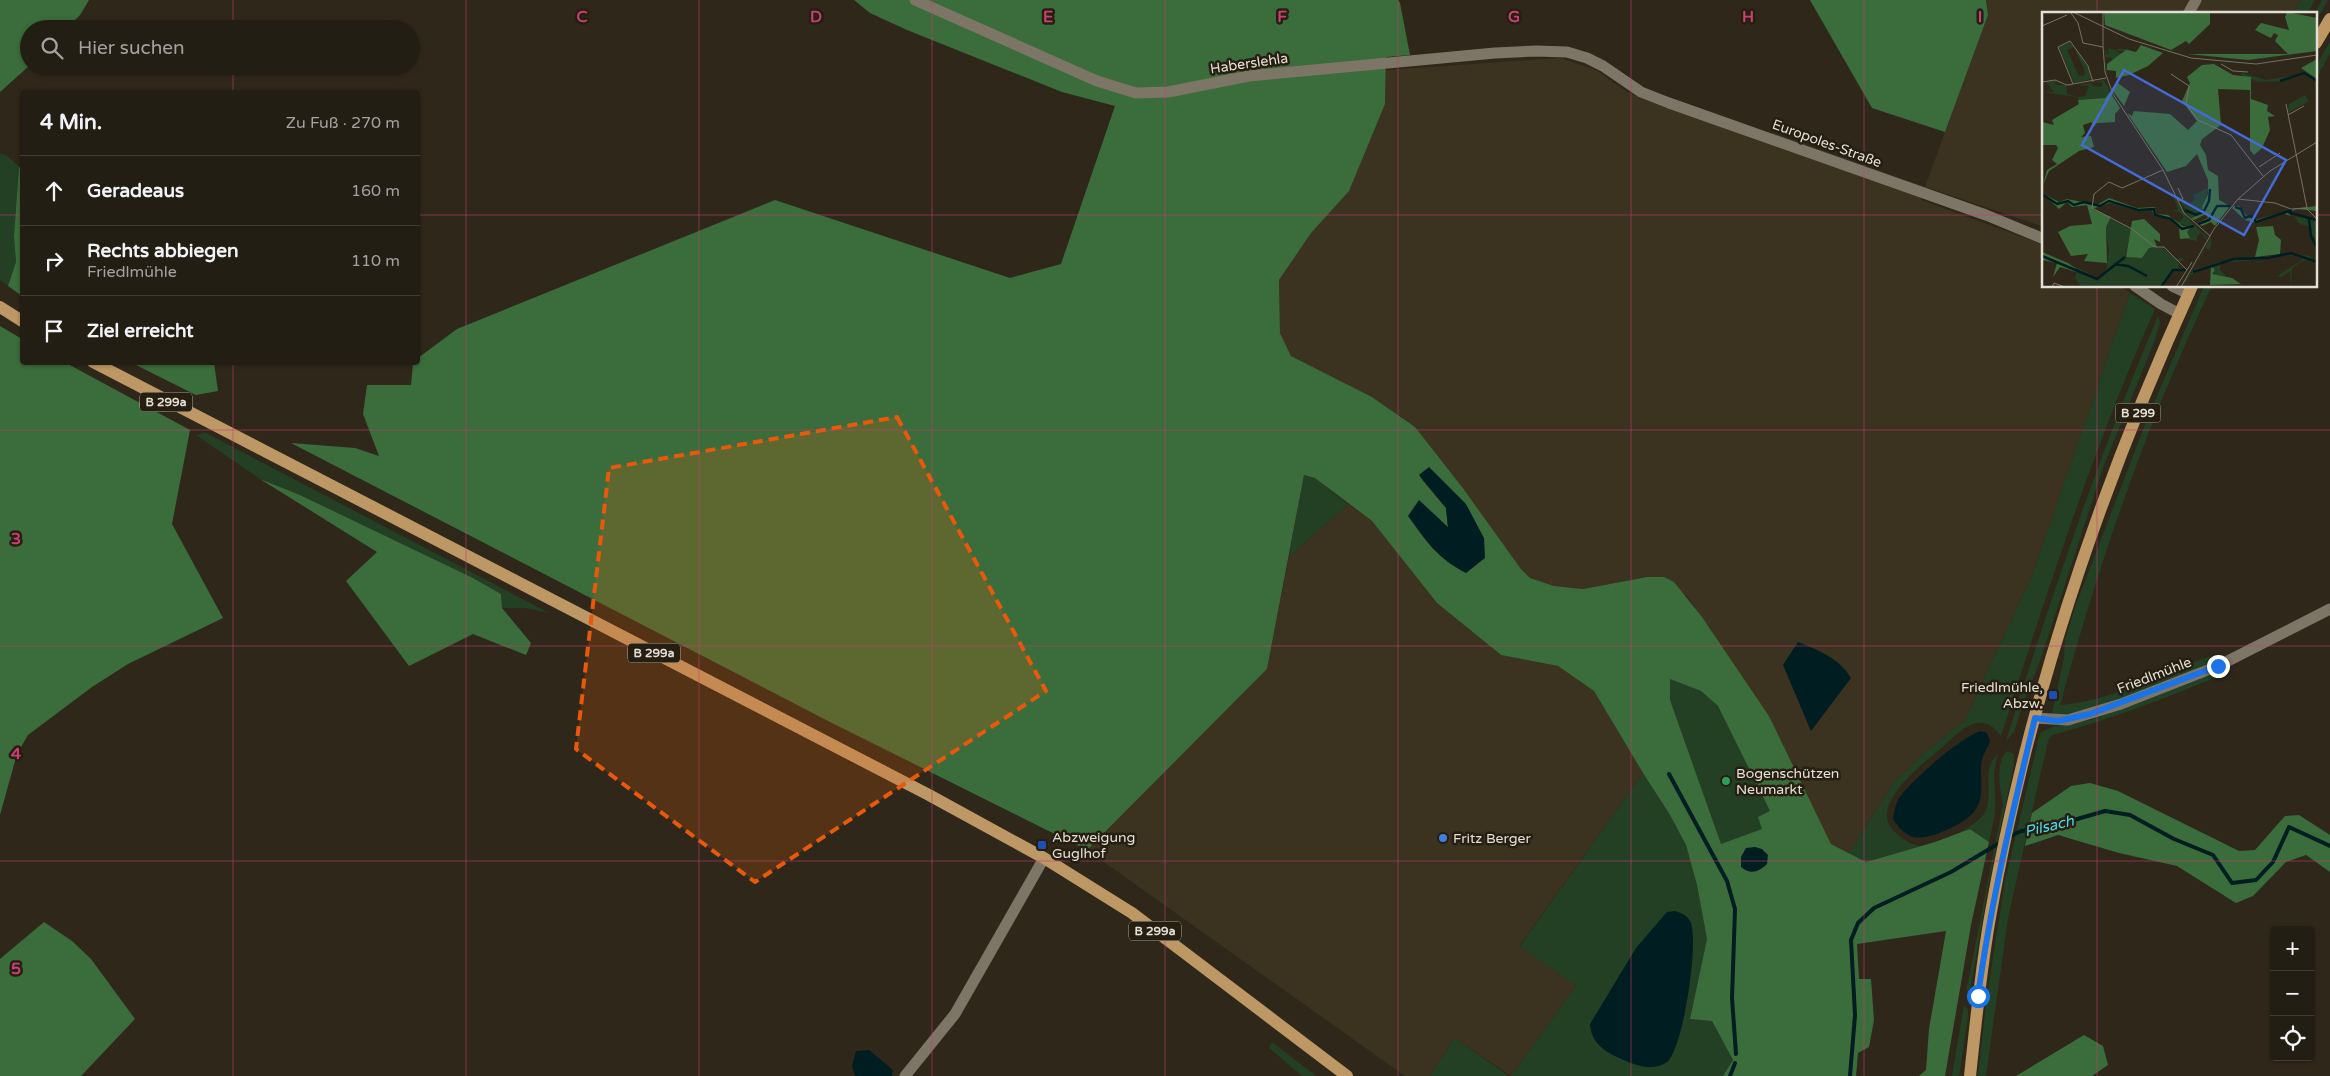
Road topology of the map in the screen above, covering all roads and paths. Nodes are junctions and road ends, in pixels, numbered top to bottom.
1 (915, 0) edge
2 (2196, 0) edge
3 (2189, 12) edge
4 (2330, 19) edge
5 (2318, 40) edge
6 (1603, 66) joint
7 (2042, 238) edge
8 (2138, 288) edge
9 (2191, 290) edge
10 (0, 307) edge
11 (2180, 314) junction
12 (20, 320) edge
13 (99, 365) edge
14 (2330, 609) edge
15 (2035, 718) junction
16 (1044, 858) junction
17 (905, 1076) edge
18 (1347, 1076) edge
19 (1970, 1076) edge

1 - 6 street, Haberslehla
2 - 3 street
4 - 5 main road
6 - 7 street, Europoles-Straße
8 - 11 street
9 - 11 main road, B 299
10 - 12 main road
11 - 15 main road, B 299
13 - 16 main road, B 299a
14 - 15 street, Friedlmühle
15 - 19 main road, B 299
16 - 17 street
16 - 18 main road, B 299a

